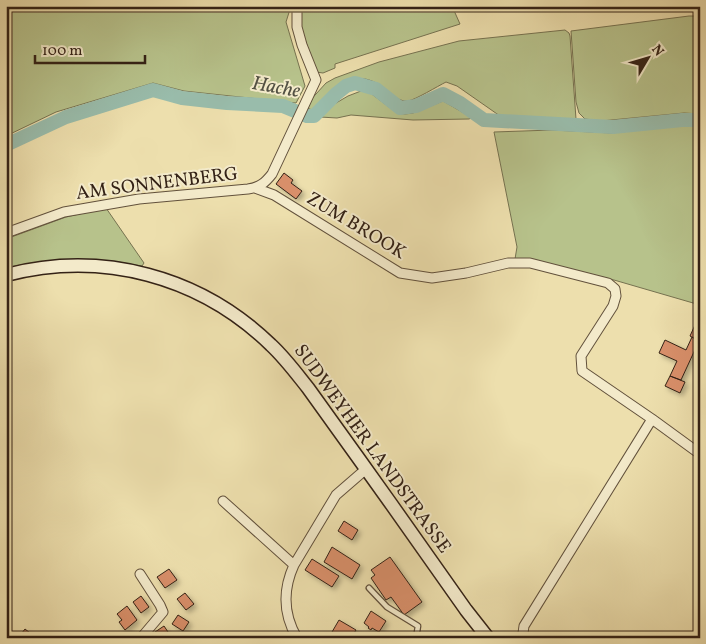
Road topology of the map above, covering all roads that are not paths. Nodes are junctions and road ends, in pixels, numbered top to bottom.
1 (297, 6) edge
2 (255, 188) junction
3 (6, 233) edge
4 (6, 275) edge
5 (652, 419) junction
6 (700, 454) edge
7 (366, 469) junction
8 (223, 501) dead end
9 (294, 564) junction
10 (140, 574) dead end
11 (369, 588) dead end
12 (141, 638) edge
13 (297, 638) edge
14 (416, 638) edge
15 (488, 638) edge
16 (525, 638) edge

1 - 2 street
2 - 3 street, AM SONNENBERG
2 - 5 street, ZUM BROOK
4 - 7 main road, SUDWEYHER LANDSTRASSE
5 - 6 street, ZUM BROOK
5 - 16 street
7 - 9 street
7 - 15 main road, SUDWEYHER LANDSTRASSE
8 - 9 street
9 - 13 street
10 - 12 street
11 - 14 lane

